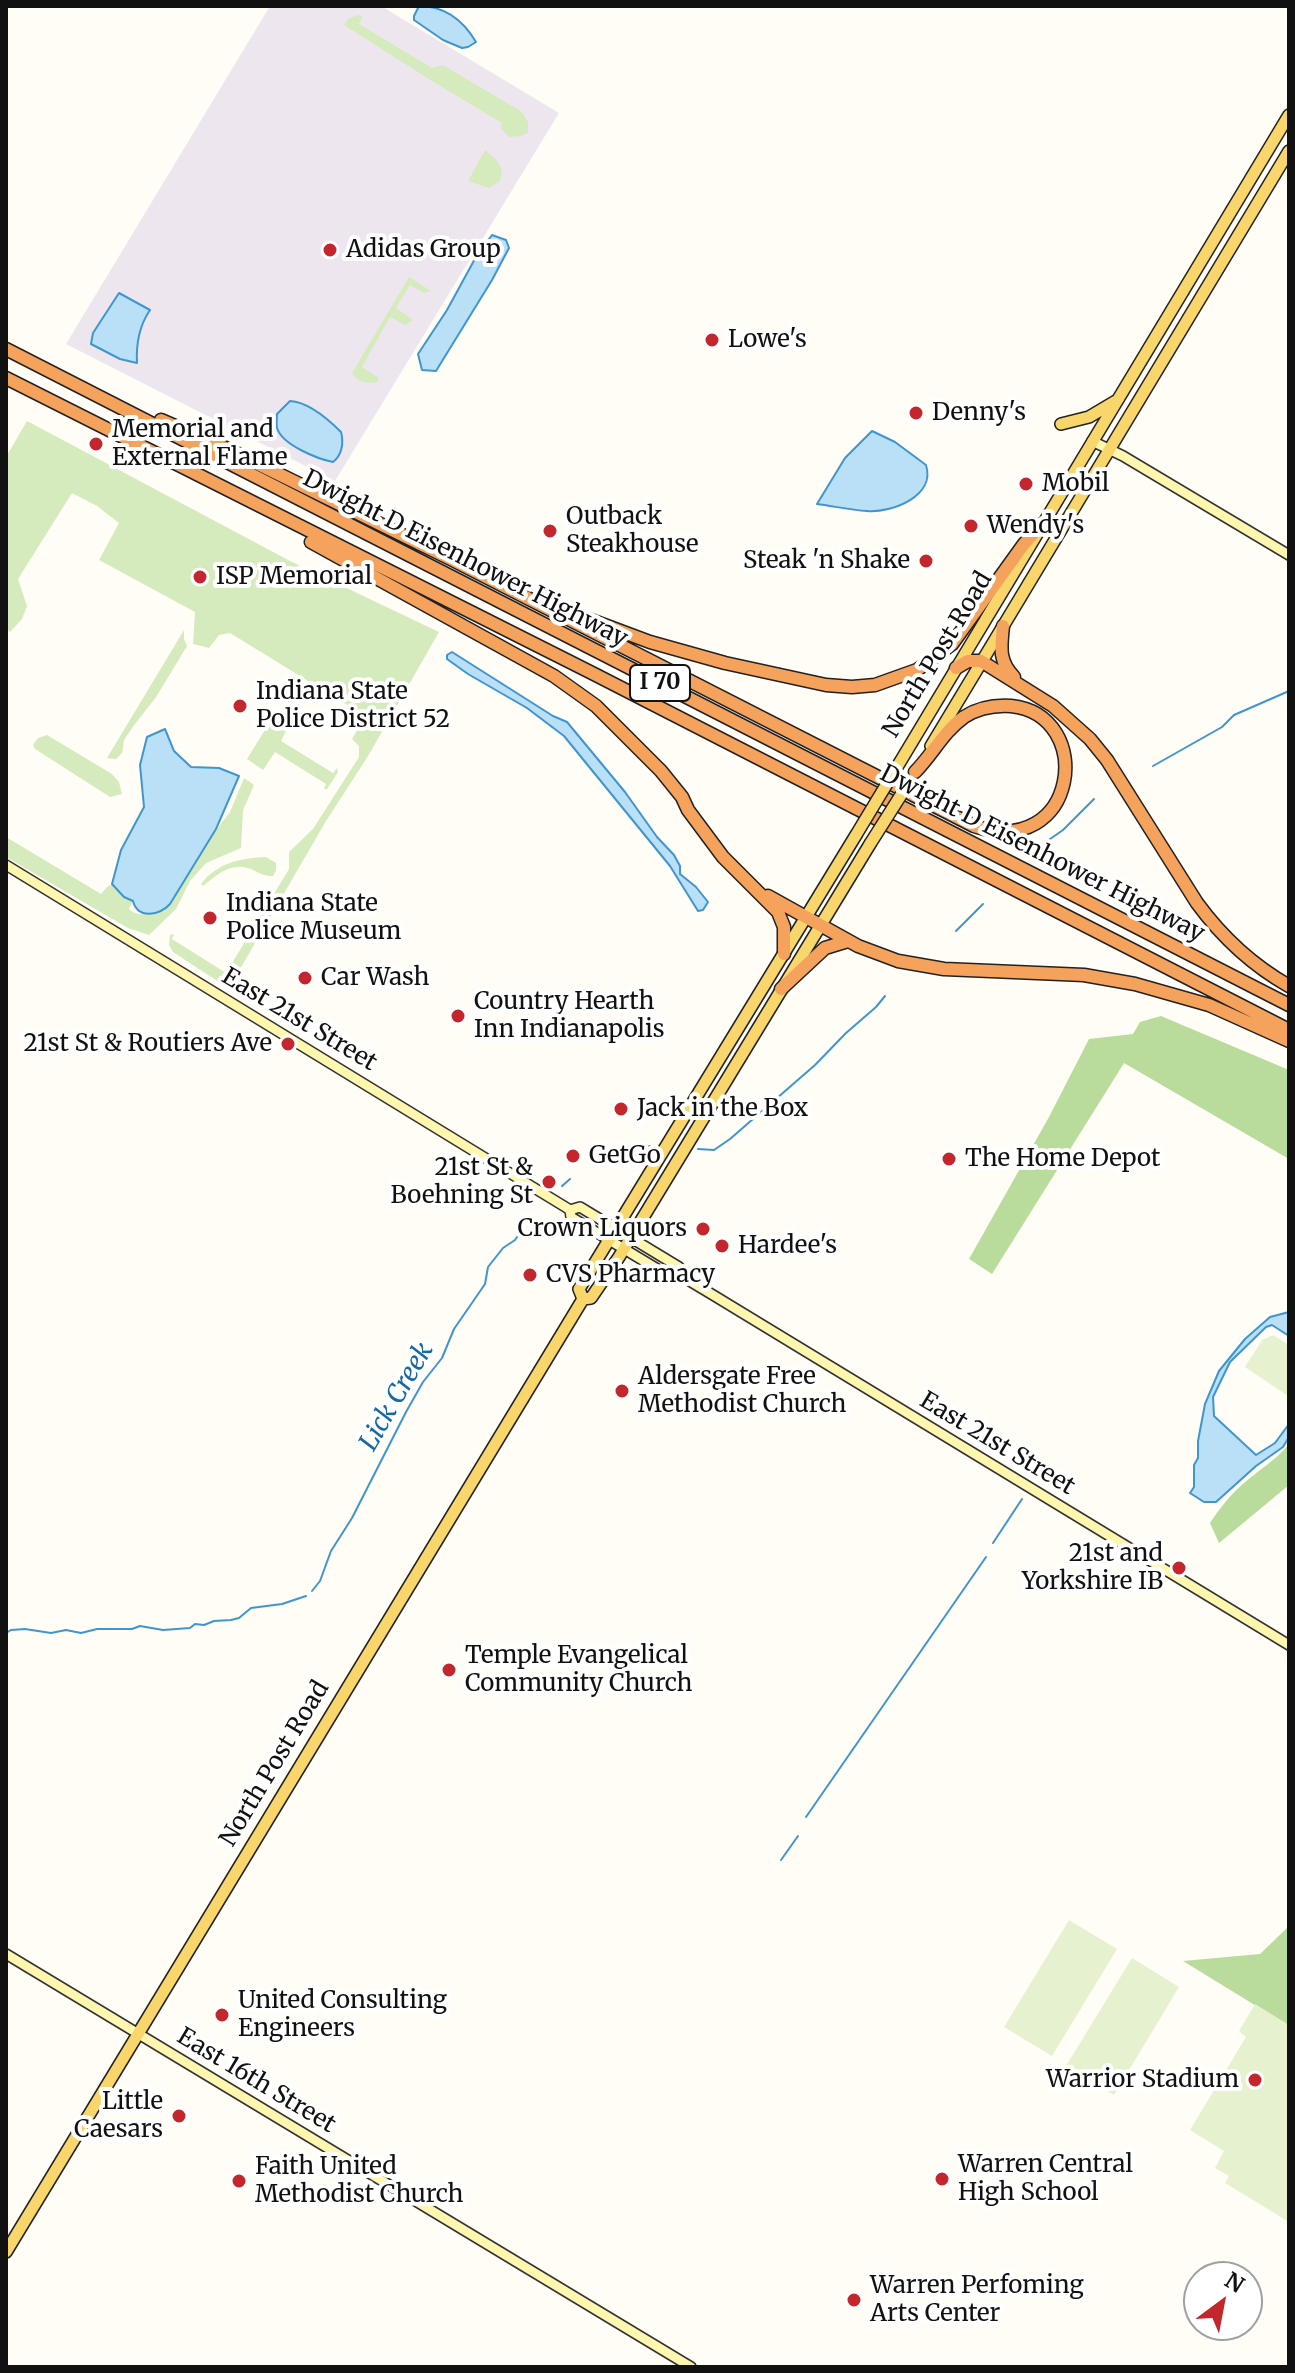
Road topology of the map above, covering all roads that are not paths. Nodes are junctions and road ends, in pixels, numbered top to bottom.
1 (1289, 115) edge
2 (1289, 151) edge
3 (6, 349) edge
4 (31, 362) junction
5 (6, 378) edge
6 (1117, 401) junction
7 (1061, 424) dead end
8 (1092, 441) junction
9 (1109, 449) junction
10 (156, 455) junction
11 (1042, 524) junction
12 (1289, 555) edge
13 (451, 559) junction
14 (1003, 626) junction
15 (981, 661) junction
16 (956, 668) junction
17 (1027, 690) junction
18 (915, 772) junction
19 (6, 865) edge
20 (752, 886) junction
21 (806, 917) junction
22 (821, 924) junction
23 (848, 941) junction
24 (784, 954) junction
25 (1289, 986) edge
26 (781, 989) junction
27 (1289, 1005) edge
28 (1289, 1030) edge
29 (1289, 1041) edge
30 (653, 1166) junction
31 (671, 1172) junction
32 (570, 1210) junction
33 (616, 1229) junction
34 (609, 1241) junction
35 (628, 1244) junction
36 (583, 1299) junction
37 (1289, 1645) edge
38 (6, 1954) edge
39 (138, 2033) junction
40 (6, 2252) edge
41 (691, 2367) edge

1 - 6 main road, North Post Road
2 - 9 main road, North Post Road
3 - 4 highway, Dwight D Eisenhower Highway / I 70
4 - 13 highway
4 - 27 highway, Dwight D Eisenhower Highway / I 70
5 - 10 highway, Dwight D Eisenhower Highway / I 70
6 - 7 main road
6 - 8 main road, North Post Road
8 - 9 main road
8 - 11 main road, North Post Road
9 - 12 main road
9 - 14 main road, North Post Road
10 - 20 highway
10 - 28 highway, Dwight D Eisenhower Highway / I 70
11 - 13 highway
11 - 16 main road, North Post Road
13 - 18 highway
14 - 15 main road, North Post Road
14 - 17 highway
15 - 16 highway
15 - 17 highway
15 - 18 main road, North Post Road
16 - 21 main road, North Post Road, bridge
17 - 25 highway
18 - 22 main road, North Post Road, bridge
19 - 32 main road, East 21st Street
20 - 21 highway
20 - 24 highway
21 - 22 highway
21 - 24 main road, North Post Road
22 - 23 highway
22 - 26 main road, North Post Road
23 - 26 highway
23 - 29 highway
24 - 30 main road, North Post Road
26 - 31 main road, North Post Road
30 - 31 main road
30 - 33 main road, North Post Road
31 - 35 main road, North Post Road
32 - 33 main road, East 21st Street
32 - 34 main road, East 21st Street
33 - 34 main road, North Post Road
33 - 35 main road, East 21st Street
34 - 35 main road, East 21st Street
34 - 36 main road, North Post Road
35 - 36 main road, North Post Road
35 - 37 main road, East 21st Street
36 - 39 main road, North Post Road
38 - 39 main road, East 16th Street
39 - 40 main road, North Post Road
39 - 41 main road, East 16th Street

